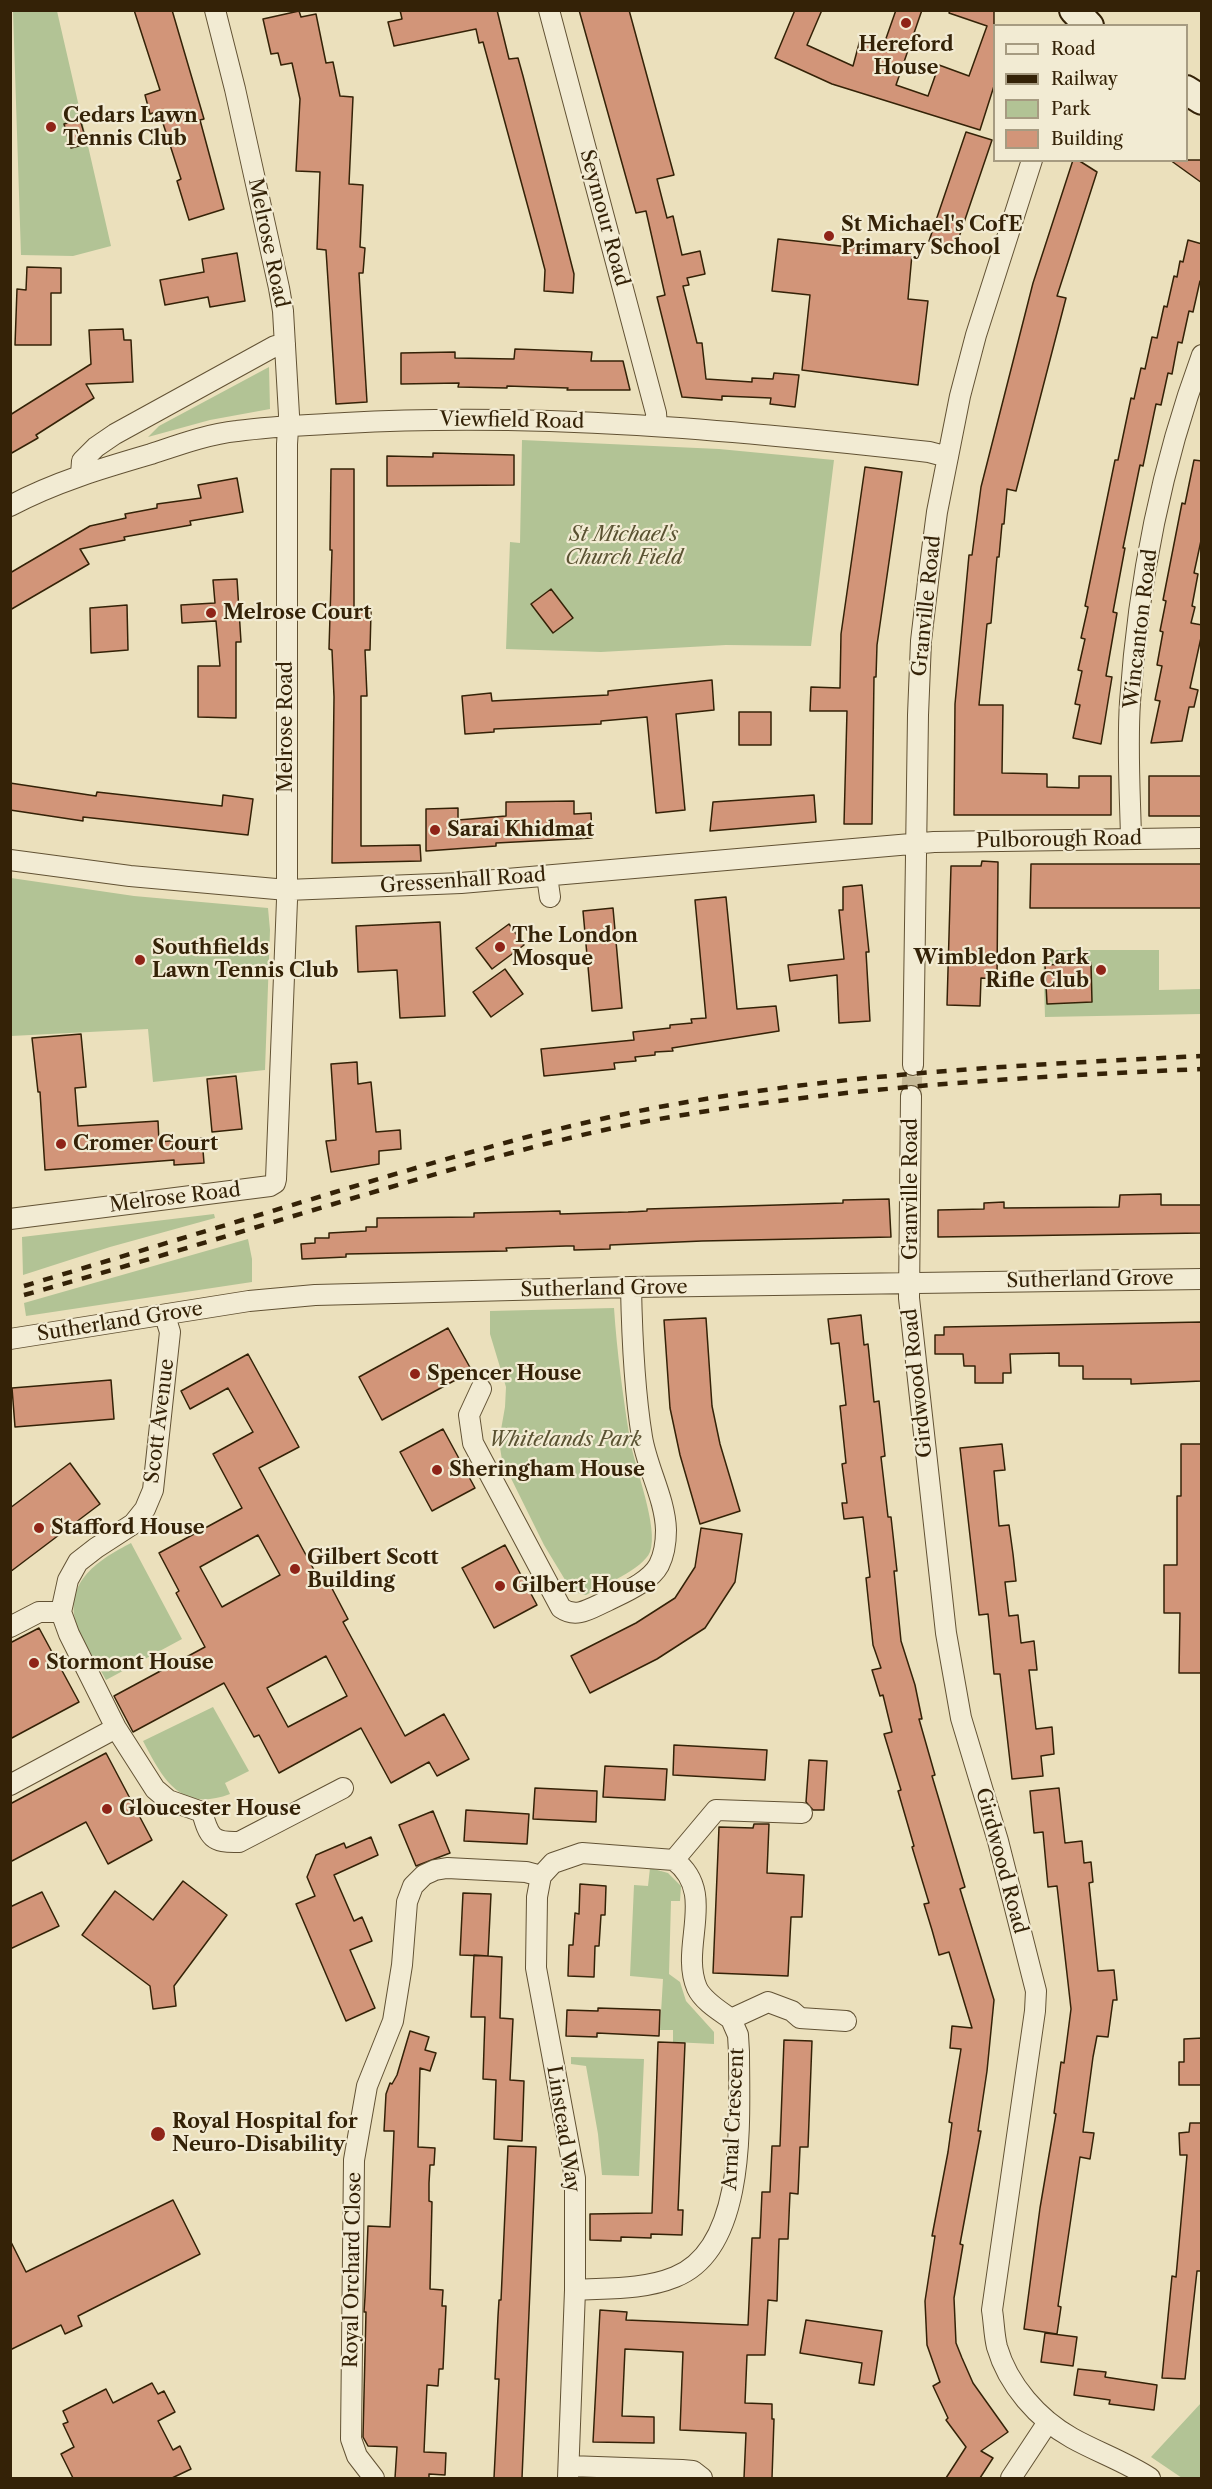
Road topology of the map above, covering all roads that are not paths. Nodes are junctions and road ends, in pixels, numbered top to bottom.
1 (215, 10) edge
2 (549, 10) edge
3 (1072, 10) edge
4 (1087, 24) edge
5 (1188, 91) edge
6 (1202, 100) edge
7 (1031, 162) edge
8 (285, 344) junction
9 (1202, 355) edge
10 (657, 426) junction
11 (288, 427) junction
12 (948, 457) junction
13 (81, 475) junction
14 (10, 506) edge
15 (1131, 838) junction
16 (1202, 838) edge
17 (916, 843) junction
18 (10, 860) edge
19 (547, 876) junction
20 (287, 890) junction
21 (550, 897) dead end
22 (913, 1065) tunnel mouth
23 (911, 1096) tunnel mouth
24 (10, 1219) edge
25 (1202, 1278) edge
26 (910, 1283) junction
27 (631, 1287) junction
28 (165, 1316) junction
29 (10, 1339) edge
30 (481, 1389) dead end
31 (61, 1612) junction
32 (10, 1627) edge
33 (116, 1728) junction
34 (10, 1785) edge
35 (344, 1788) dead end
36 (802, 1813) dead end
37 (674, 1860) junction
38 (541, 1876) junction
39 (731, 2019) junction
40 (846, 2021) dead end
41 (575, 2289) junction
42 (1048, 2422) junction
43 (568, 2472) edge
44 (374, 2478) edge
45 (702, 2478) edge
46 (1011, 2478) edge
47 (1150, 2478) edge

1 - 8 street, Melrose Road
2 - 10 street, Seymour Road
3 - 4 street
5 - 6 street
7 - 12 street, Granville Road
8 - 11 street, Melrose Road
8 - 13 street
9 - 15 street, Wincanton Road
10 - 11 street, Viewfield Road
10 - 12 street, Viewfield Road
11 - 13 street, Viewfield Road
11 - 20 street, Melrose Road
12 - 17 street, Granville Road
13 - 14 street, Viewfield Road
15 - 16 street, Pulborough Road
15 - 17 street, Pulborough Road
17 - 19 street, Gressenhall Road
17 - 22 street, Granville Road
18 - 20 street, Gressenhall Road
19 - 20 street, Gressenhall Road
19 - 21 street
20 - 24 street, Melrose Road
23 - 26 street, Granville Road
25 - 26 street, Sutherland Grove
26 - 27 street, Sutherland Grove
26 - 42 street, Girdwood Road
27 - 28 street, Sutherland Grove
27 - 30 street
28 - 29 street, Sutherland Grove
28 - 31 street, Scott Avenue
31 - 32 street
31 - 33 street
33 - 34 street
33 - 35 street
36 - 37 street
37 - 38 street
37 - 39 street, Arnal Crescent
38 - 41 street, Linstead Way
38 - 44 street, Royal Orchard Close
39 - 40 street, Arnal Crescent
39 - 41 street, Arnal Crescent
41 - 43 street, Linstead Way
42 - 46 street
42 - 47 street, Girdwood Road
43 - 45 street

